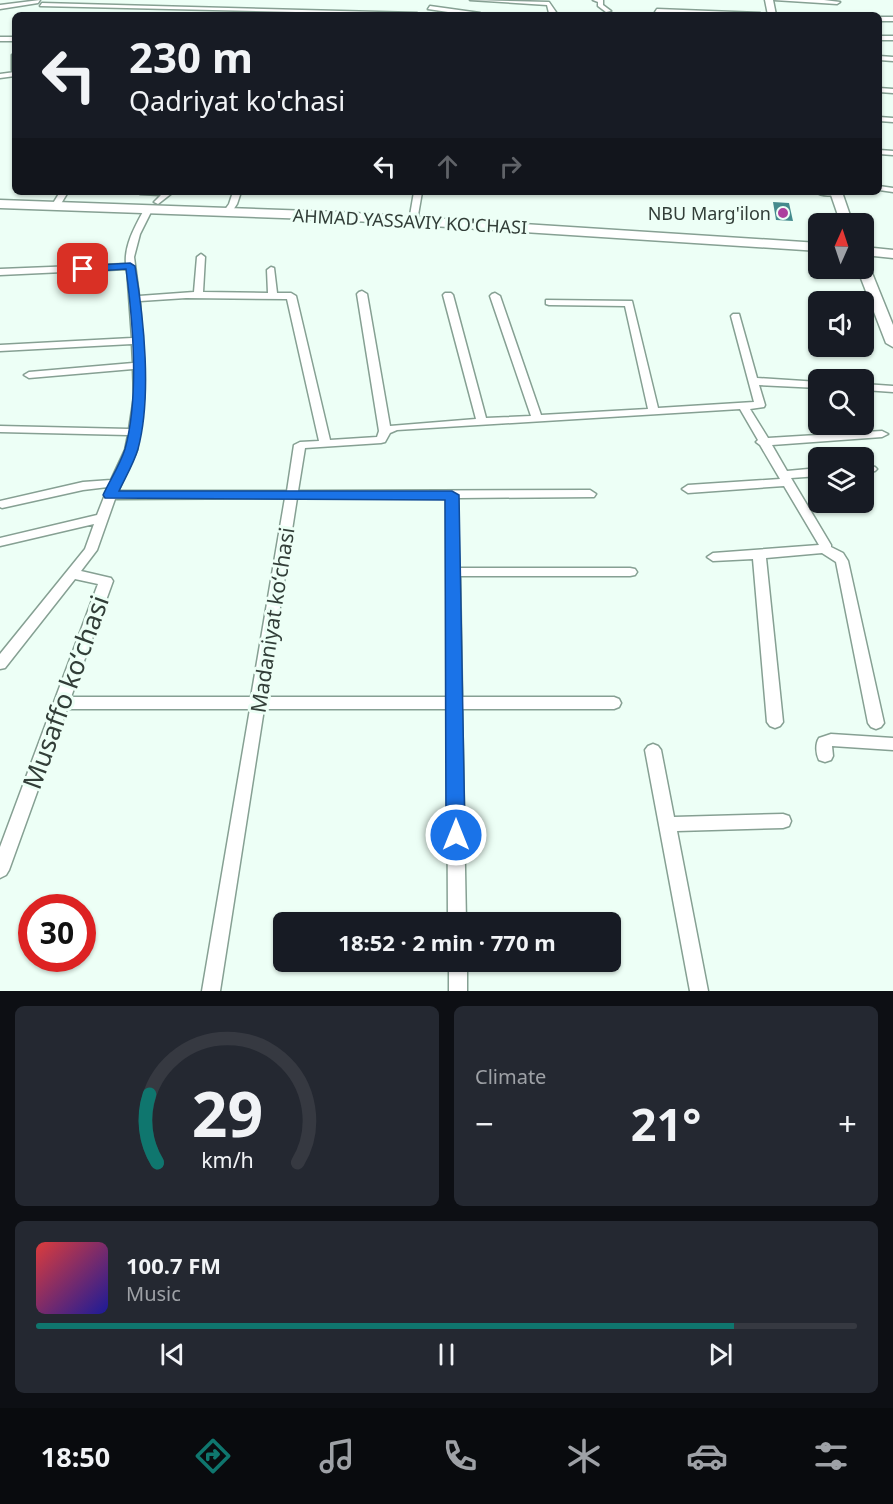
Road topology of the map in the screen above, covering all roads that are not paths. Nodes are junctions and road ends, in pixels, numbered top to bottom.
1 (184, 0) edge
2 (437, 0) edge
3 (473, 0) edge
4 (596, 0) edge
5 (777, 0) edge
6 (39, 2) edge
7 (551, 2) edge
8 (837, 2) dead end
9 (0, 7) edge
10 (177, 7) junction
11 (430, 8) junction
12 (608, 10) dead end
13 (657, 11) dead end
14 (173, 12) edge
15 (327, 12) edge
16 (426, 12) edge
17 (459, 12) edge
18 (683, 12) edge
19 (62, 195) edge
20 (166, 195) edge
21 (236, 195) edge
22 (417, 195) edge
23 (837, 195) edge
24 (0, 204) edge
25 (56, 205) junction
26 (153, 205) junction
27 (228, 211) junction
28 (843, 213) edge
29 (413, 221) junction
30 (808, 246) edge
31 (874, 252) edge
32 (893, 254) edge
33 (201, 257) dead end
34 (130, 266) junction
35 (271, 270) dead end
36 (0, 272) edge
37 (867, 279) edge
38 (362, 294) dead end
39 (273, 295) junction
40 (448, 295) dead end
41 (198, 296) junction
42 (495, 296) dead end
43 (135, 299) junction
44 (549, 302) dead end
45 (736, 316) dead end
46 (135, 341) junction
47 (893, 343) edge
48 (0, 348) edge
49 (137, 366) junction
50 (29, 375) dead end
51 (753, 381) junction
52 (808, 384) edge
53 (874, 387) edge
54 (893, 388) edge
55 (743, 406) junction
56 (654, 412) junction
57 (537, 418) junction
58 (482, 422) junction
59 (0, 429) edge
60 (385, 431) junction
61 (134, 432) junction
62 (882, 434) dead end
63 (762, 442) junction
64 (325, 444) junction
65 (808, 474) edge
66 (784, 478) junction
67 (115, 483) junction
68 (688, 489) dead end
69 (590, 494) dead end
70 (110, 495) junction
71 (292, 495) junction
72 (452, 495) junction
73 (2, 504) dead end
74 (102, 518) junction
75 (0, 542) edge
76 (824, 549) junction
77 (759, 554) junction
78 (712, 557) dead end
79 (453, 572) junction
80 (630, 572) dead end
81 (72, 574) junction
82 (0, 664) edge
83 (62, 703) junction
84 (258, 703) junction
85 (454, 703) junction
86 (614, 703) dead end
87 (775, 722) dead end
88 (876, 723) dead end
89 (893, 744) edge
90 (652, 750) dead end
91 (825, 756) dead end
92 (783, 821) dead end
93 (667, 824) junction
94 (0, 870) edge
95 (457, 912) edge
96 (458, 972) edge
97 (211, 991) edge
98 (458, 991) edge
99 (699, 991) edge

1 - 10 street
2 - 11 street
3 - 7 street
4 - 12 street
5 - 8 street
6 - 9 street
6 - 10 street
10 - 14 street
10 - 15 street
11 - 16 street
11 - 17 street
13 - 18 street
19 - 25 street
20 - 26 street
21 - 27 street
22 - 29 street
23 - 28 main road
24 - 25 main road, AHMAD YASSAVIY KO'CHASI
25 - 26 main road, AHMAD YASSAVIY KO'CHASI
26 - 27 main road, AHMAD YASSAVIY KO'CHASI
26 - 34 street
27 - 29 main road, AHMAD YASSAVIY KO'CHASI
29 - 30 main road, AHMAD YASSAVIY KO'CHASI
31 - 32 main road
33 - 41 street
34 - 36 street
34 - 43 street
35 - 39 street
37 - 47 main road
38 - 60 street
39 - 41 street
39 - 64 street
40 - 58 street
41 - 43 street
42 - 57 street
43 - 46 street
44 - 56 street
45 - 51 street
46 - 48 street
46 - 49 street
49 - 50 street
49 - 61 street
51 - 52 street
51 - 55 street
53 - 54 street
55 - 56 street, Madaniyat koʻchasi
55 - 63 street
56 - 57 street, Madaniyat koʻchasi
57 - 58 street, Madaniyat koʻchasi
58 - 60 street, Madaniyat koʻchasi
59 - 61 street
60 - 64 street, Madaniyat koʻchasi
61 - 67 street
62 - 63 street
63 - 66 street
64 - 71 street, Madaniyat koʻchasi
65 - 66 street
66 - 68 street
66 - 76 street
67 - 70 street
67 - 73 street
69 - 72 street
70 - 71 street
70 - 74 street
71 - 72 street
71 - 84 street, Madaniyat koʻchasi
72 - 79 street
74 - 75 street
74 - 81 street
76 - 77 street
76 - 88 street
77 - 78 street
77 - 87 street
79 - 80 street
79 - 85 street
81 - 82 street
81 - 83 street, Musaffo koʻchasi
83 - 84 street
83 - 94 street, Musaffo koʻchasi
84 - 85 street
84 - 97 street, Madaniyat koʻchasi
85 - 86 street
85 - 95 street
89 - 91 street
90 - 93 street
92 - 93 street
93 - 99 street
96 - 98 street

